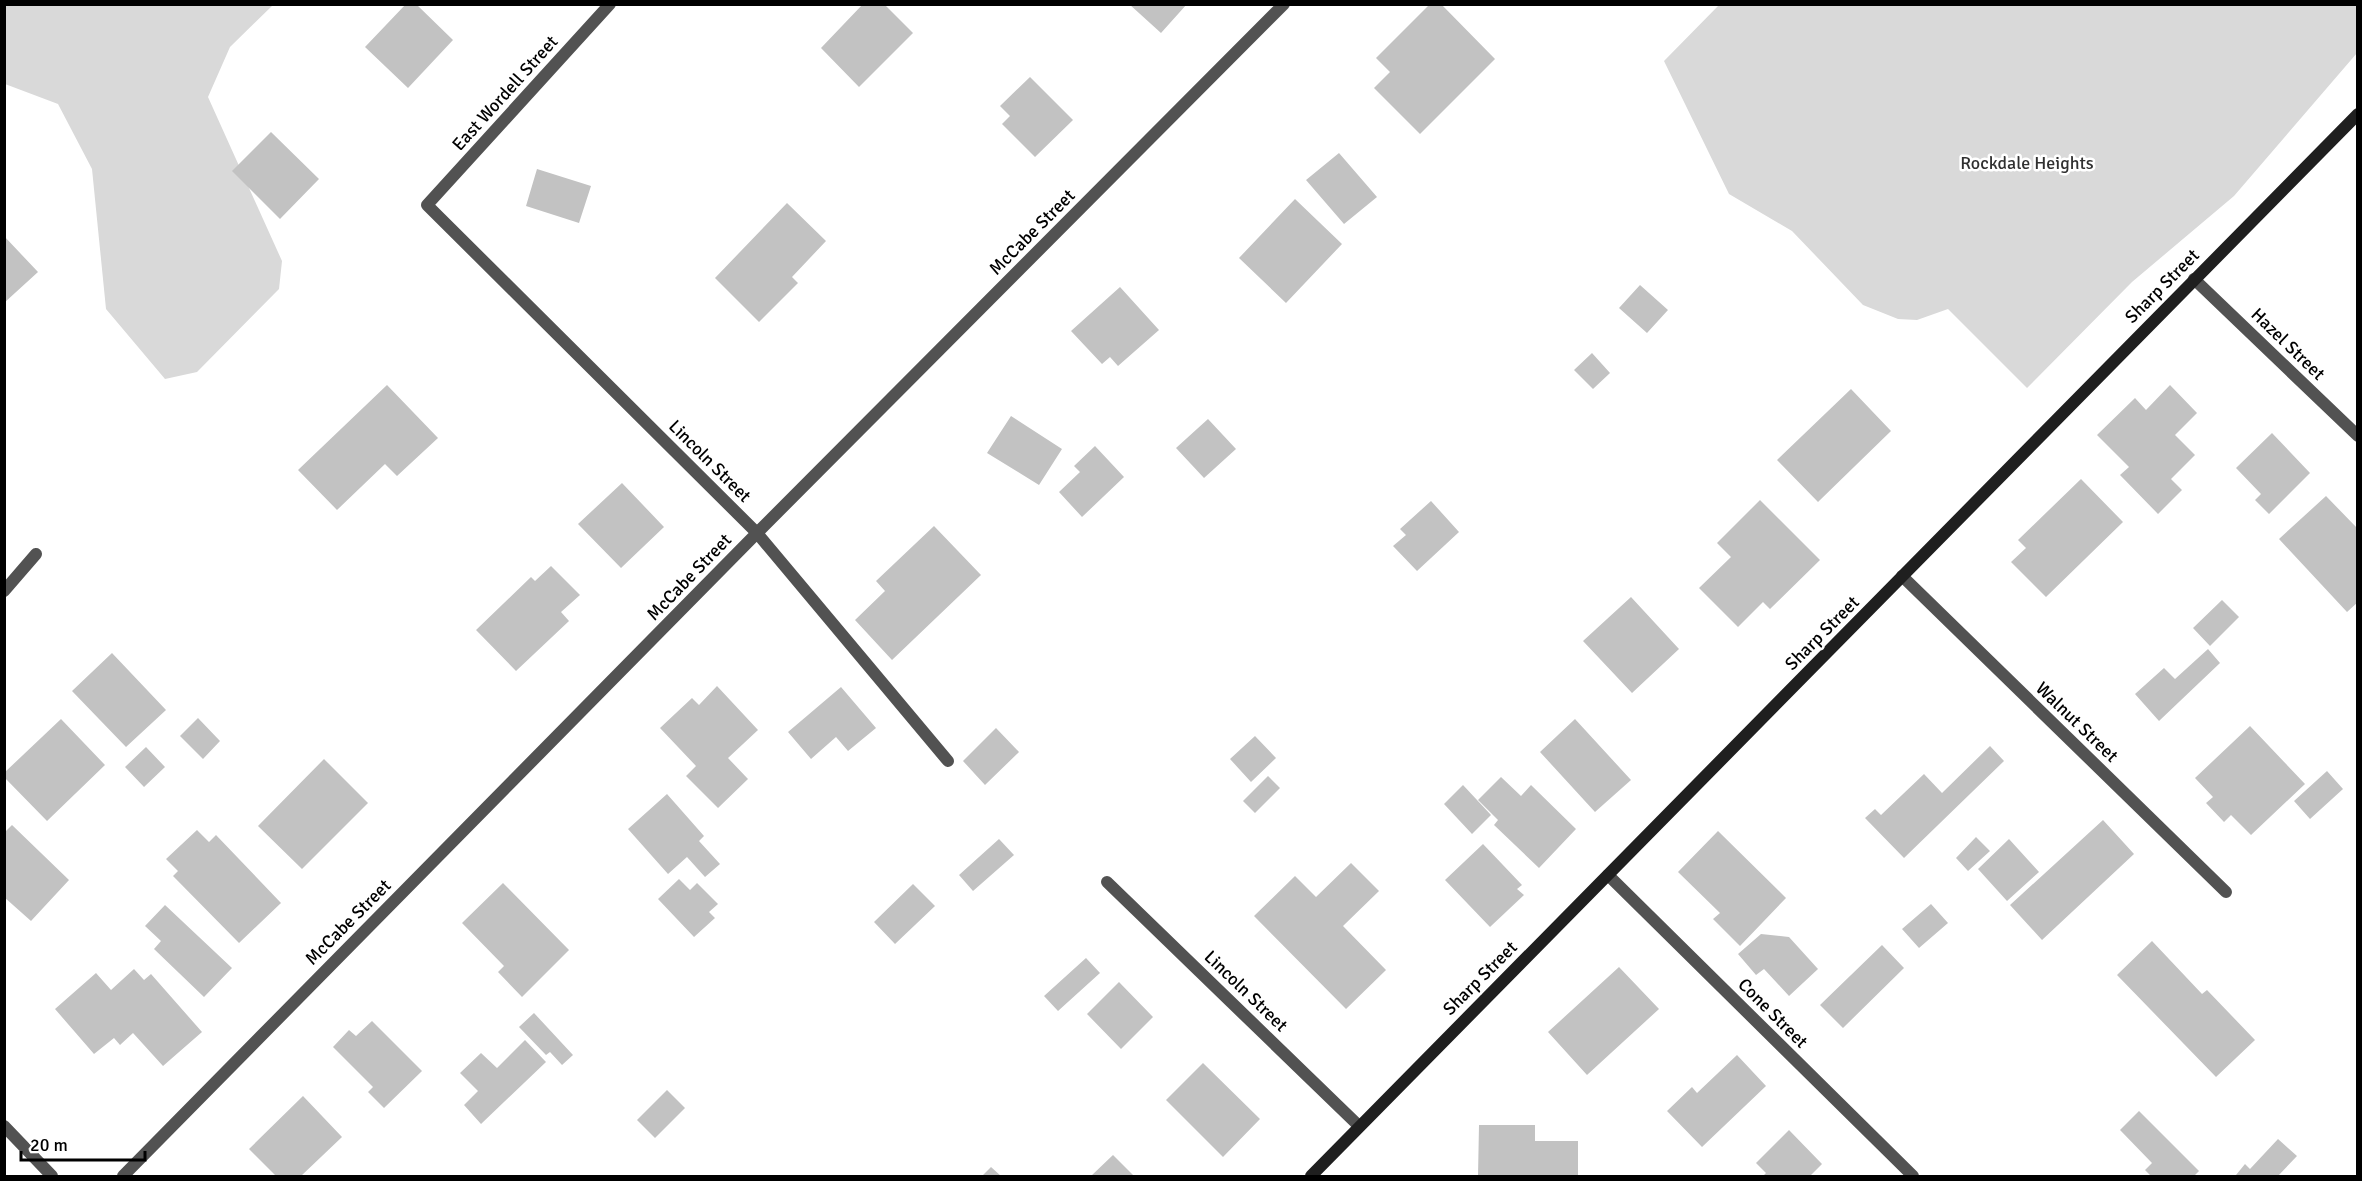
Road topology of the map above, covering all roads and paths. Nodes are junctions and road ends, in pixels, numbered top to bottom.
1 (610, 4) edge
2 (1284, 4) edge
3 (2358, 114) edge
4 (427, 205) joint
5 (2194, 279) junction
6 (2358, 436) edge
7 (757, 533) junction
8 (36, 554) dead end
9 (1902, 576) junction
10 (4, 591) edge
11 (948, 761) dead end
12 (1608, 875) junction
13 (1107, 882) dead end
14 (2226, 892) dead end
15 (4, 1126) edge
16 (1359, 1126) junction
17 (1315, 1175) edge
18 (52, 1176) edge
19 (123, 1176) edge
20 (1913, 1176) edge

1 - 4 street, East Wordell Street
2 - 7 street, McCabe Street
3 - 5 street, Sharp Street
4 - 7 street, Lincoln Street
5 - 6 street, Hazel Street
5 - 9 street, Sharp Street
7 - 11 street, Lincoln Street
7 - 19 street, McCabe Street
8 - 10 street
9 - 12 street, Sharp Street
9 - 14 street, Walnut Street
12 - 16 street, Sharp Street
12 - 20 street, Cone Street
13 - 16 street, Lincoln Street
15 - 18 street
16 - 17 street, Sharp Street

